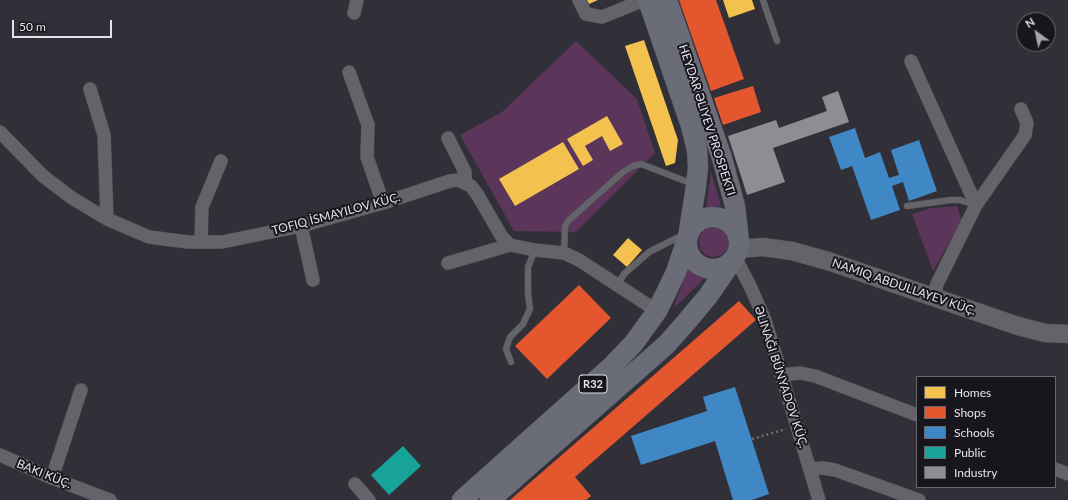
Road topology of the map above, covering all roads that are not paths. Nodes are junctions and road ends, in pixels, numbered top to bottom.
1 (357, 0) edge
2 (579, 0) edge
3 (644, 0) edge
4 (648, 0) edge
5 (667, 0) edge
6 (763, 0) edge
7 (354, 13) dead end
8 (777, 41) dead end
9 (911, 61) dead end
10 (349, 72) dead end
11 (90, 89) dead end
12 (1021, 108) dead end
13 (0, 132) edge
14 (448, 138) dead end
15 (221, 161) dead end
16 (465, 183) junction
17 (696, 186) junction
18 (383, 204) junction
19 (976, 205) junction
20 (907, 206) dead end
21 (107, 219) junction
22 (301, 226) junction
23 (688, 235) junction
24 (201, 242) junction
25 (510, 245) junction
26 (737, 249) junction
27 (535, 250) junction
28 (564, 253) junction
29 (448, 263) dead end
30 (313, 280) dead end
31 (617, 286) junction
32 (934, 298) junction
33 (657, 310) junction
34 (1068, 334) edge
35 (511, 362) dead end
36 (781, 376) junction
37 (81, 390) dead end
38 (916, 415) edge
39 (0, 456) edge
40 (1056, 468) edge
41 (810, 469) junction
42 (1068, 474) edge
43 (52, 478) junction
44 (355, 484) dead end
45 (110, 500) edge
46 (369, 500) edge
47 (462, 500) edge
48 (490, 500) edge
49 (819, 500) edge
50 (919, 500) edge

1 - 7 street
2 - 3 street
4 - 17 main road, R32
5 - 26 main road, HEYDAR ƏLIYEV PROSPEKTI
6 - 8 lane
9 - 19 street
10 - 18 street
11 - 21 street
12 - 19 street
13 - 21 street
14 - 16 street
15 - 24 street
16 - 18 street
16 - 25 street
17 - 23 main road, R32
17 - 28 lane
18 - 22 street
19 - 20 lane
19 - 32 street
21 - 24 street
22 - 24 street
22 - 30 street
23 - 26 main road
23 - 26 main road
23 - 31 lane
23 - 33 main road, R32
25 - 27 street
25 - 29 street
26 - 32 street, NAMIQ ABDULLAYEV KÜÇ.
26 - 36 street
26 - 48 main road, R32
27 - 28 street
27 - 35 lane
28 - 31 street
31 - 33 street
32 - 34 street, NAMIQ ABDULLAYEV KÜÇ.
33 - 47 main road, R32
36 - 38 street
36 - 41 street
37 - 43 street
39 - 43 street
40 - 42 street
41 - 49 street
41 - 50 street
43 - 45 street
44 - 46 street

